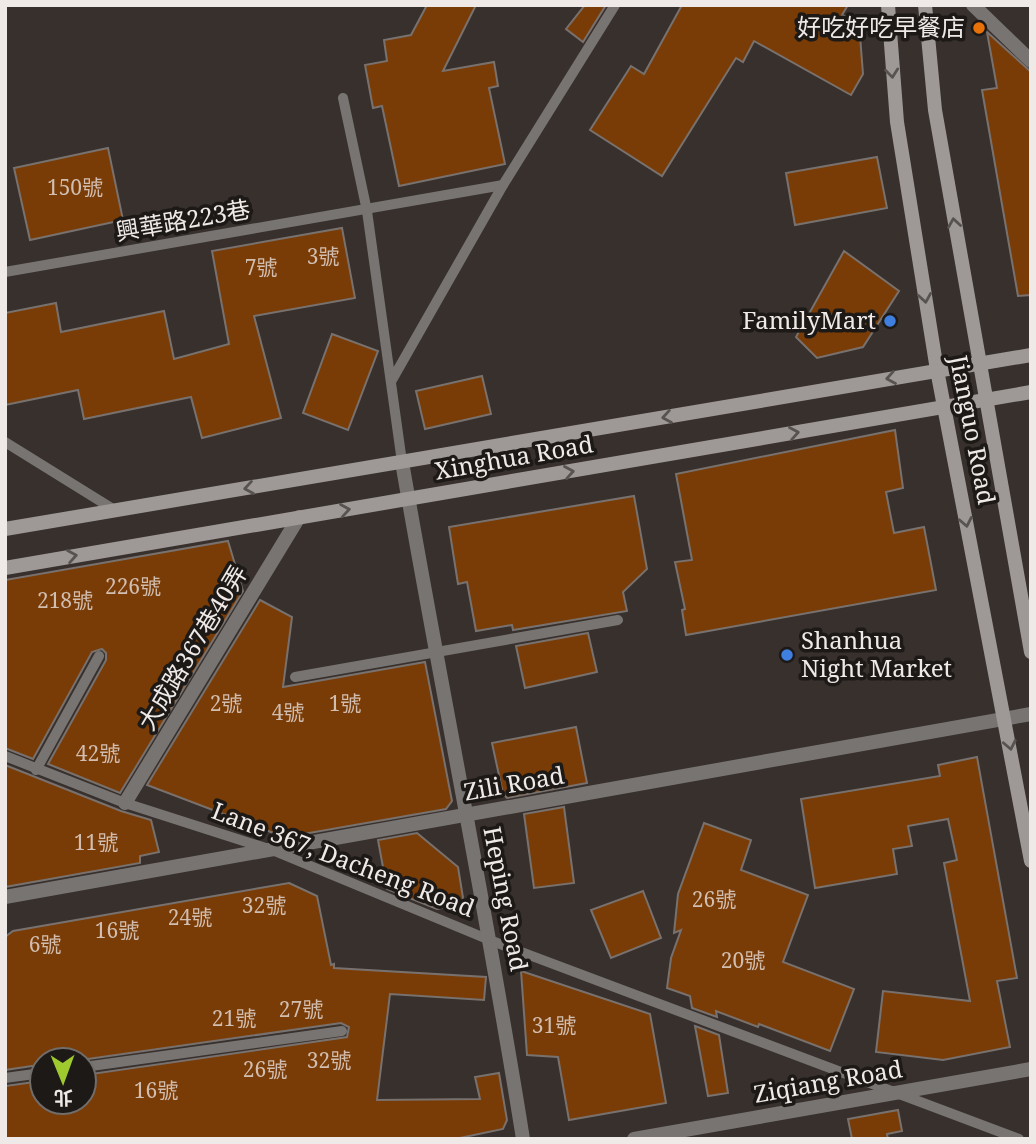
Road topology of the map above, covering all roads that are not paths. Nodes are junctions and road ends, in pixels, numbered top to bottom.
1 (615, 5) edge
2 (888, 5) edge
3 (925, 5) edge
4 (973, 5) edge
5 (1031, 61) edge
6 (343, 98) dead end
7 (503, 185) junction
8 (367, 211) junction
9 (5, 272) edge
10 (1031, 355) edge
11 (978, 364) junction
12 (937, 370) junction
13 (392, 380) junction
14 (1031, 392) edge
15 (985, 401) junction
16 (944, 407) junction
17 (5, 442) edge
18 (402, 462) junction
19 (408, 500) junction
20 (113, 509) junction
21 (299, 517) junction
22 (5, 529) edge
23 (5, 568) edge
24 (618, 620) dead end
25 (436, 652) junction
26 (1031, 652) edge
27 (99, 656) dead end
28 (295, 677) dead end
29 (1031, 714) edge
30 (1004, 719) junction
31 (5, 757) edge
32 (36, 770) junction
33 (125, 803) junction
34 (465, 815) junction
35 (272, 850) junction
36 (1031, 861) edge
37 (5, 897) edge
38 (492, 941) junction
39 (342, 1031) dead end
40 (98, 1065) edge
41 (1031, 1069) edge
42 (28, 1075) edge
43 (5, 1078) edge
44 (896, 1093) junction
45 (523, 1139) edge
46 (634, 1139) edge
47 (1019, 1139) edge

1 - 7 lane
2 -> 12 street, Jianguo Road
11 -> 3 street, Jianguo Road
4 - 5 street
6 - 8 lane
7 - 8 lane, 興華路223巷
7 - 13 lane
8 - 9 lane, 興華路223巷
8 - 13 lane
10 - 11 street, Xinghua Road
11 - 12 street, Xinghua Road
11 - 15 street, Jianguo Road
12 - 16 street, Jianguo Road
12 -> 18 street, Xinghua Road
13 - 18 lane
14 - 15 street, Xinghua Road
15 - 16 street, Xinghua Road
15 - 26 street, Jianguo Road
19 -> 16 street, Xinghua Road
16 -> 30 street, Jianguo Road
17 - 20 lane
18 - 19 street, Heping Road
18 -> 20 street, Xinghua Road
21 -> 19 street, Xinghua Road
19 - 25 street, Heping Road
20 - 22 street, Xinghua Road
23 -> 21 street, Xinghua Road
21 - 33 street, 大成路367巷40弄
24 - 25 lane
25 - 28 lane
25 - 34 street, Heping Road
27 - 32 lane
29 - 30 street, Zili Road
30 - 34 street, Zili Road
30 -> 36 street, Jianguo Road
31 - 32 lane, Lane 367, Dacheng Road
32 - 33 lane, Lane 367, Dacheng Road
33 - 35 lane, Lane 367, Dacheng Road
34 - 35 street, Zili Road
34 - 38 street, Heping Road
35 - 37 street, Zili Road
35 - 38 lane, Lane 367, Dacheng Road
38 - 44 lane, Lane 367, Dacheng Road
38 - 45 street, Heping Road
39 - 40 lane
41 - 44 street, Ziqiang Road
42 - 43 lane
44 - 46 street, Ziqiang Road
44 - 47 lane, Lane 367, Dacheng Road

